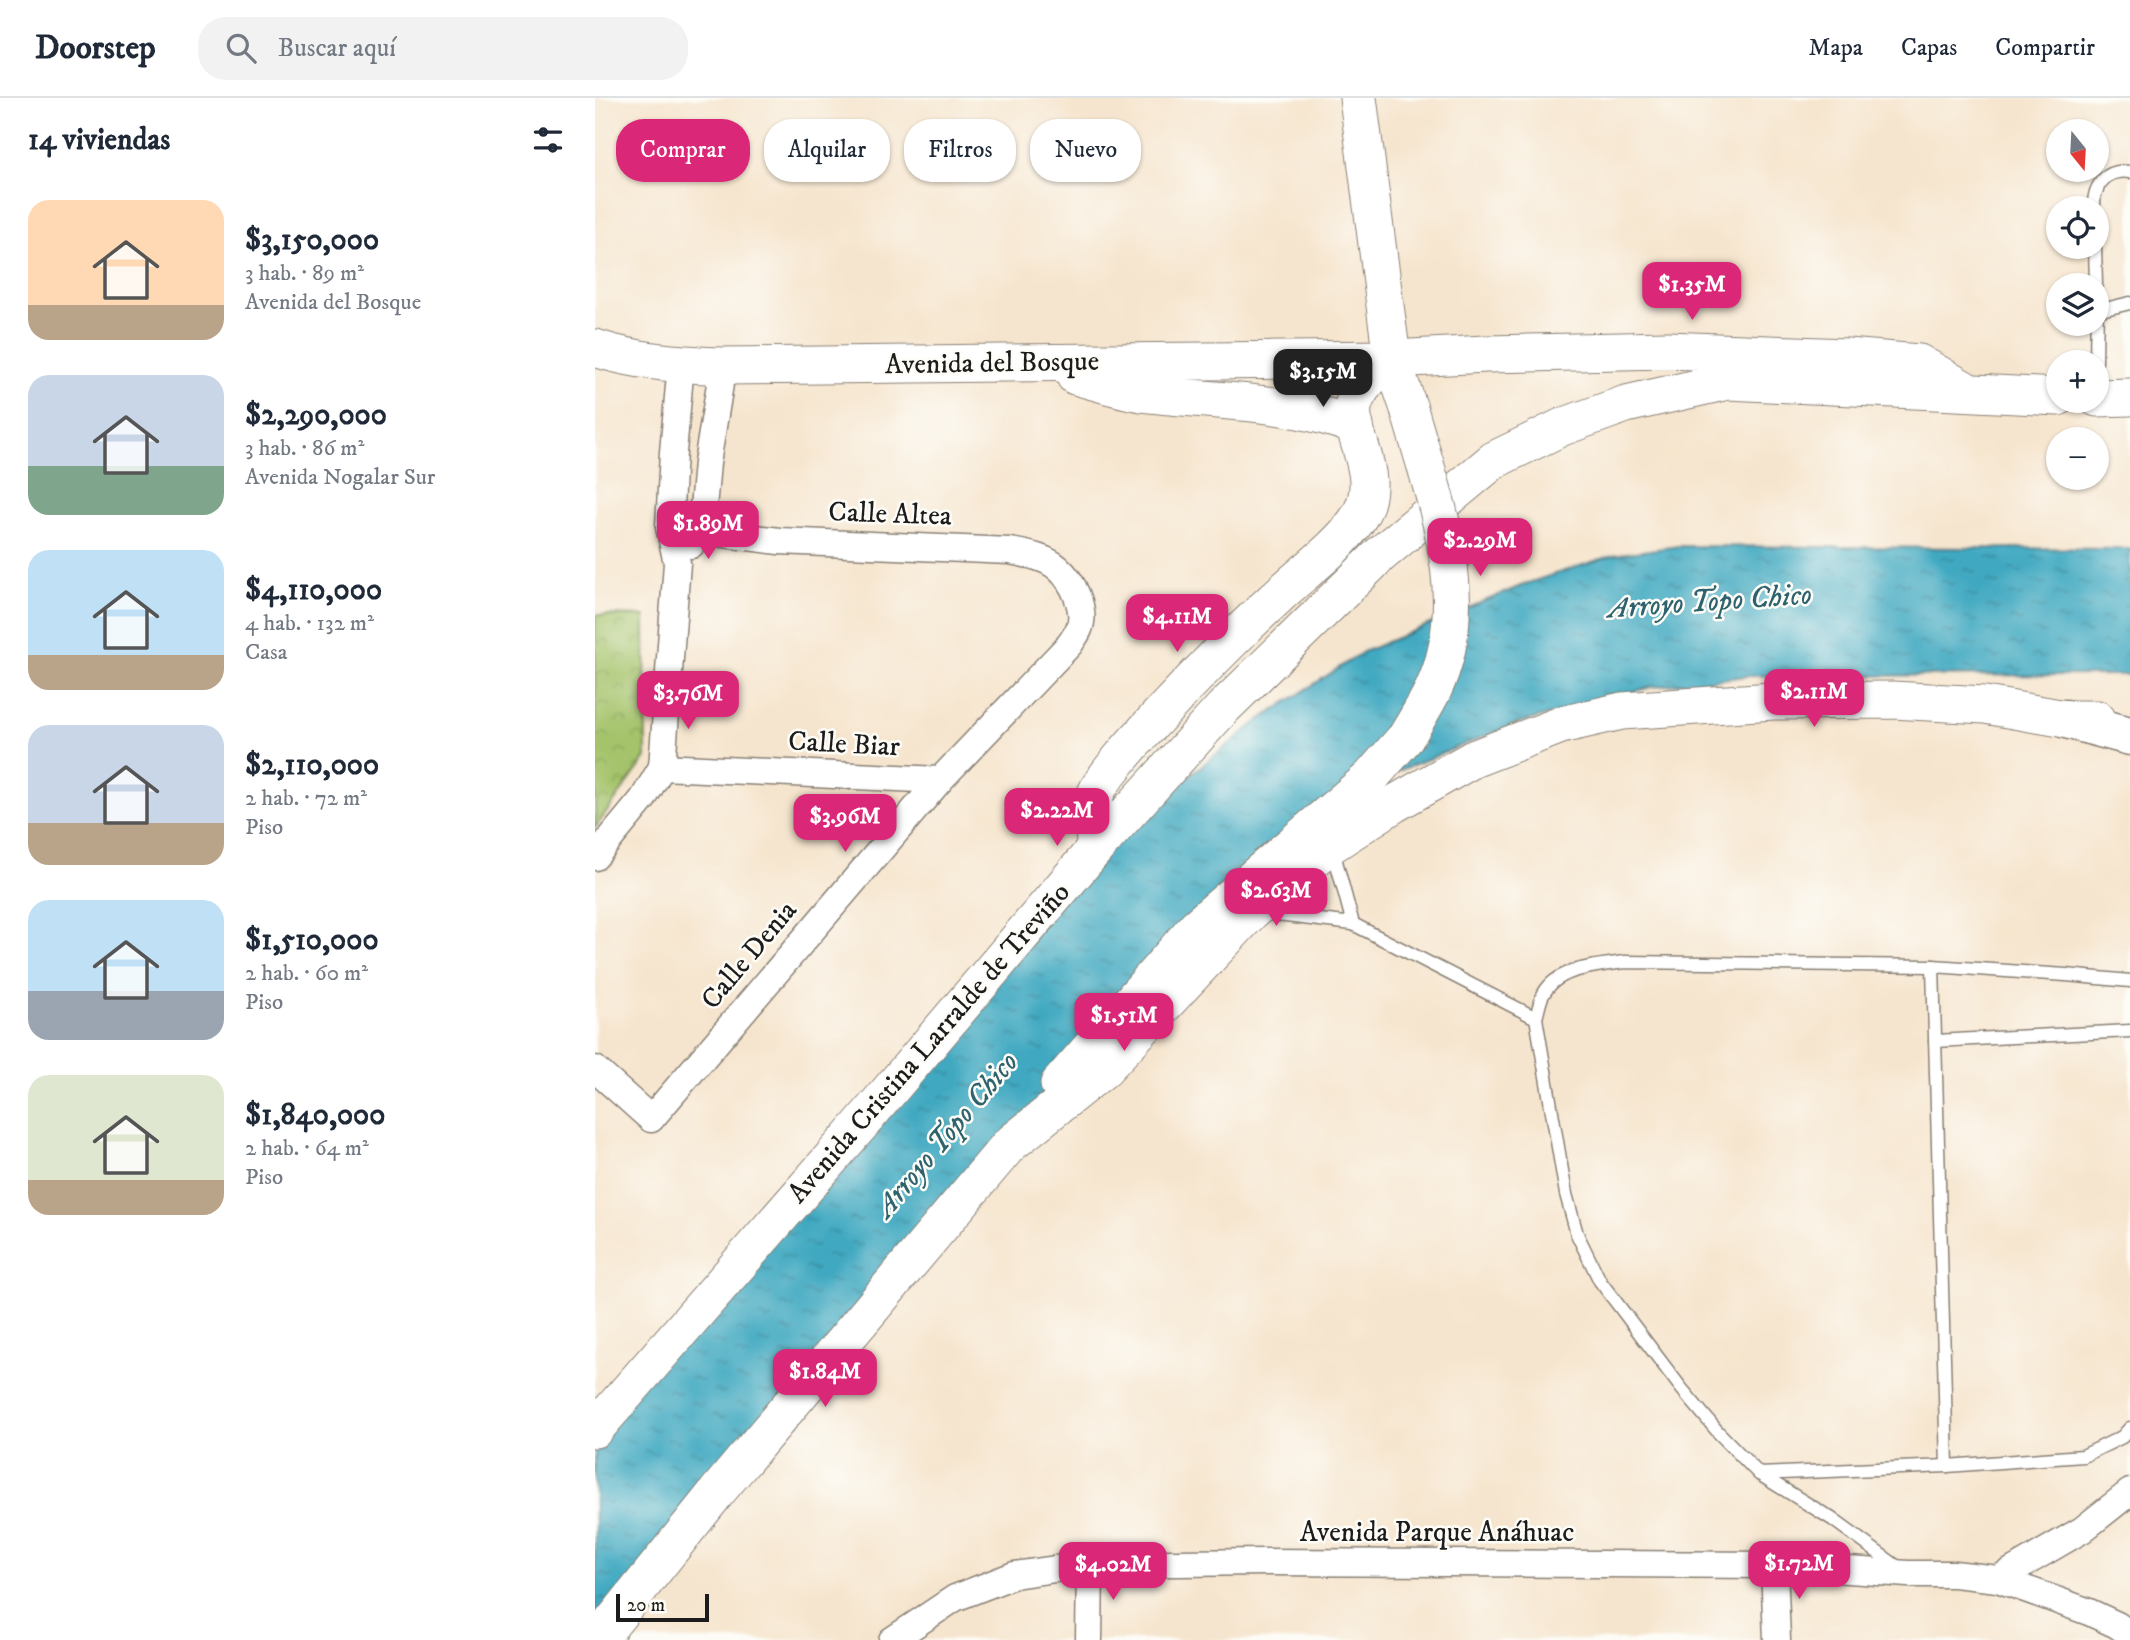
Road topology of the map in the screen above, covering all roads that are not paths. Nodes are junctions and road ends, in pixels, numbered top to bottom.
1 (1358, 98) edge
2 (2130, 172) edge
3 (2096, 196) edge
4 (2130, 303) edge
5 (2109, 308) edge
6 (604, 354) edge
7 (1392, 359) junction
8 (1020, 363) junction
9 (681, 364) junction
10 (723, 366) junction
11 (1971, 393) junction
12 (2046, 396) edge
13 (2130, 397) edge
14 (2109, 398) edge
15 (1355, 425) junction
16 (669, 527) junction
17 (701, 531) junction
18 (677, 563) junction
19 (1081, 609) joint
20 (2066, 719) junction
21 (2130, 719) edge
22 (2130, 736) edge
23 (662, 767) junction
24 (940, 780) junction
25 (1331, 845) junction
26 (1095, 849) junction
27 (595, 857) edge
28 (1251, 912) junction
29 (1353, 924) junction
30 (1933, 967) junction
31 (2130, 981) edge
32 (1536, 1018) junction
33 (2130, 1031) edge
34 (1935, 1041) junction
35 (595, 1069) edge
36 (1009, 1145) junction
37 (2130, 1428) edge
38 (595, 1429) edge
39 (1947, 1466) junction
40 (1759, 1474) junction
41 (2130, 1492) edge
42 (1090, 1564) junction
43 (1774, 1565) junction
44 (1908, 1574) junction
45 (1998, 1579) junction
46 (2126, 1626) edge
47 (597, 1640) edge
48 (892, 1640) edge
49 (1089, 1640) edge
50 (1777, 1640) edge

1 - 7 main road
2 - 3 lane
4 - 5 lane
6 - 9 main road, Avenida del Bosque
7 - 8 main road, Avenida del Bosque
7 - 11 main road, Avenida del Bosque
7 - 15 main road
7 - 36 main road, bridge
8 - 10 main road, Avenida del Bosque
8 - 15 main road
9 - 10 main road, Avenida del Bosque
9 - 16 street
10 - 17 street
11 - 12 main road, Avenida Cristina Larralde de Treviño
11 - 26 main road, Avenida Cristina Larralde de Treviño
13 - 14 main road
15 - 26 main road
16 - 17 street, Calle Altea
16 - 18 street
17 - 18 street
17 - 19 street, Calle Altea
18 - 23 street
19 - 24 street, Calle Denia
20 - 21 main road
20 - 22 highway
20 - 25 main road
23 - 24 street, Calle Biar
23 - 27 street
24 - 35 street, Calle Denia
25 - 28 main road
25 - 29 lane
26 - 38 main road, Avenida Cristina Larralde de Treviño
28 - 29 lane
28 - 36 main road
29 - 32 lane
30 - 31 lane
30 - 32 lane
30 - 34 lane
32 - 40 lane
33 - 34 lane
34 - 39 lane
36 - 47 main road
37 - 39 lane
39 - 40 lane
40 - 44 lane
41 - 45 street
42 - 43 street, Avenida Parque Anáhuac
42 - 48 street, Avenida Parque Anáhuac
42 - 49 street
43 - 44 street, Avenida Parque Anáhuac
43 - 50 street
44 - 45 street, Avenida Parque Anáhuac
45 - 46 street, Avenida Parque Anáhuac

